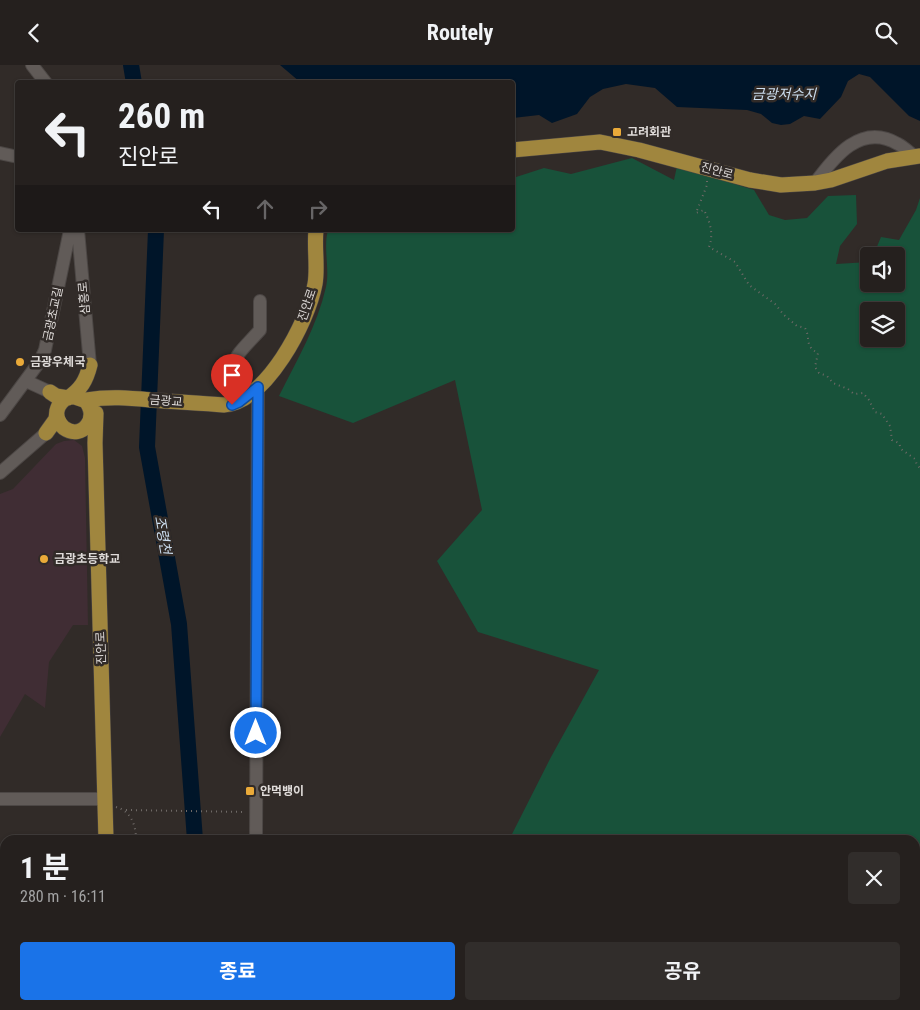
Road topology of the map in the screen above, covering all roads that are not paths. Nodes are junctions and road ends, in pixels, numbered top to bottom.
1 (32, 65) edge
2 (44, 80) edge
3 (515, 150) edge
4 (0, 153) edge
5 (15, 156) edge
6 (917, 156) edge
7 (815, 183) junction
8 (70, 232) edge
9 (78, 232) edge
10 (316, 232) edge
11 (260, 301) dead end
12 (90, 365) junction
13 (26, 381) junction
14 (258, 387) junction
15 (50, 393) junction
16 (109, 397) junction
17 (68, 398) junction
18 (244, 398) junction
19 (85, 400) junction
20 (224, 405) joint
21 (57, 411) junction
22 (0, 415) edge
23 (91, 417) junction
24 (70, 431) junction
25 (46, 433) junction
26 (95, 449) junction
27 (0, 473) edge
28 (0, 799) edge
29 (105, 803) junction
30 (106, 835) edge
31 (256, 835) edge

1 - 2 street
3 - 7 main road, 진안로
4 - 5 street
6 - 7 main road, 진안로
6 - 7 street
8 - 13 street, 금광초교길
9 - 12 street, 삼흥로
10 - 14 main road, 진안로
11 - 18 street
12 - 16 main road
12 - 17 main road
12 - 19 main road
13 - 15 street
13 - 22 street, 금광초교길
14 - 18 main road, 진안로
14 - 31 street
15 - 17 main road
15 - 21 main road
16 - 19 main road, 금광교
16 - 20 main road, 금광교
16 - 23 main road
16 - 26 main road
17 - 19 main road
17 - 21 main road
18 - 20 main road, 진안로
19 - 23 main road
21 - 24 main road
21 - 25 main road
23 - 24 main road
23 - 26 main road
24 - 25 main road
24 - 26 main road
25 - 27 street
26 - 29 main road, 진안로
28 - 29 street
29 - 30 main road, 진안로

